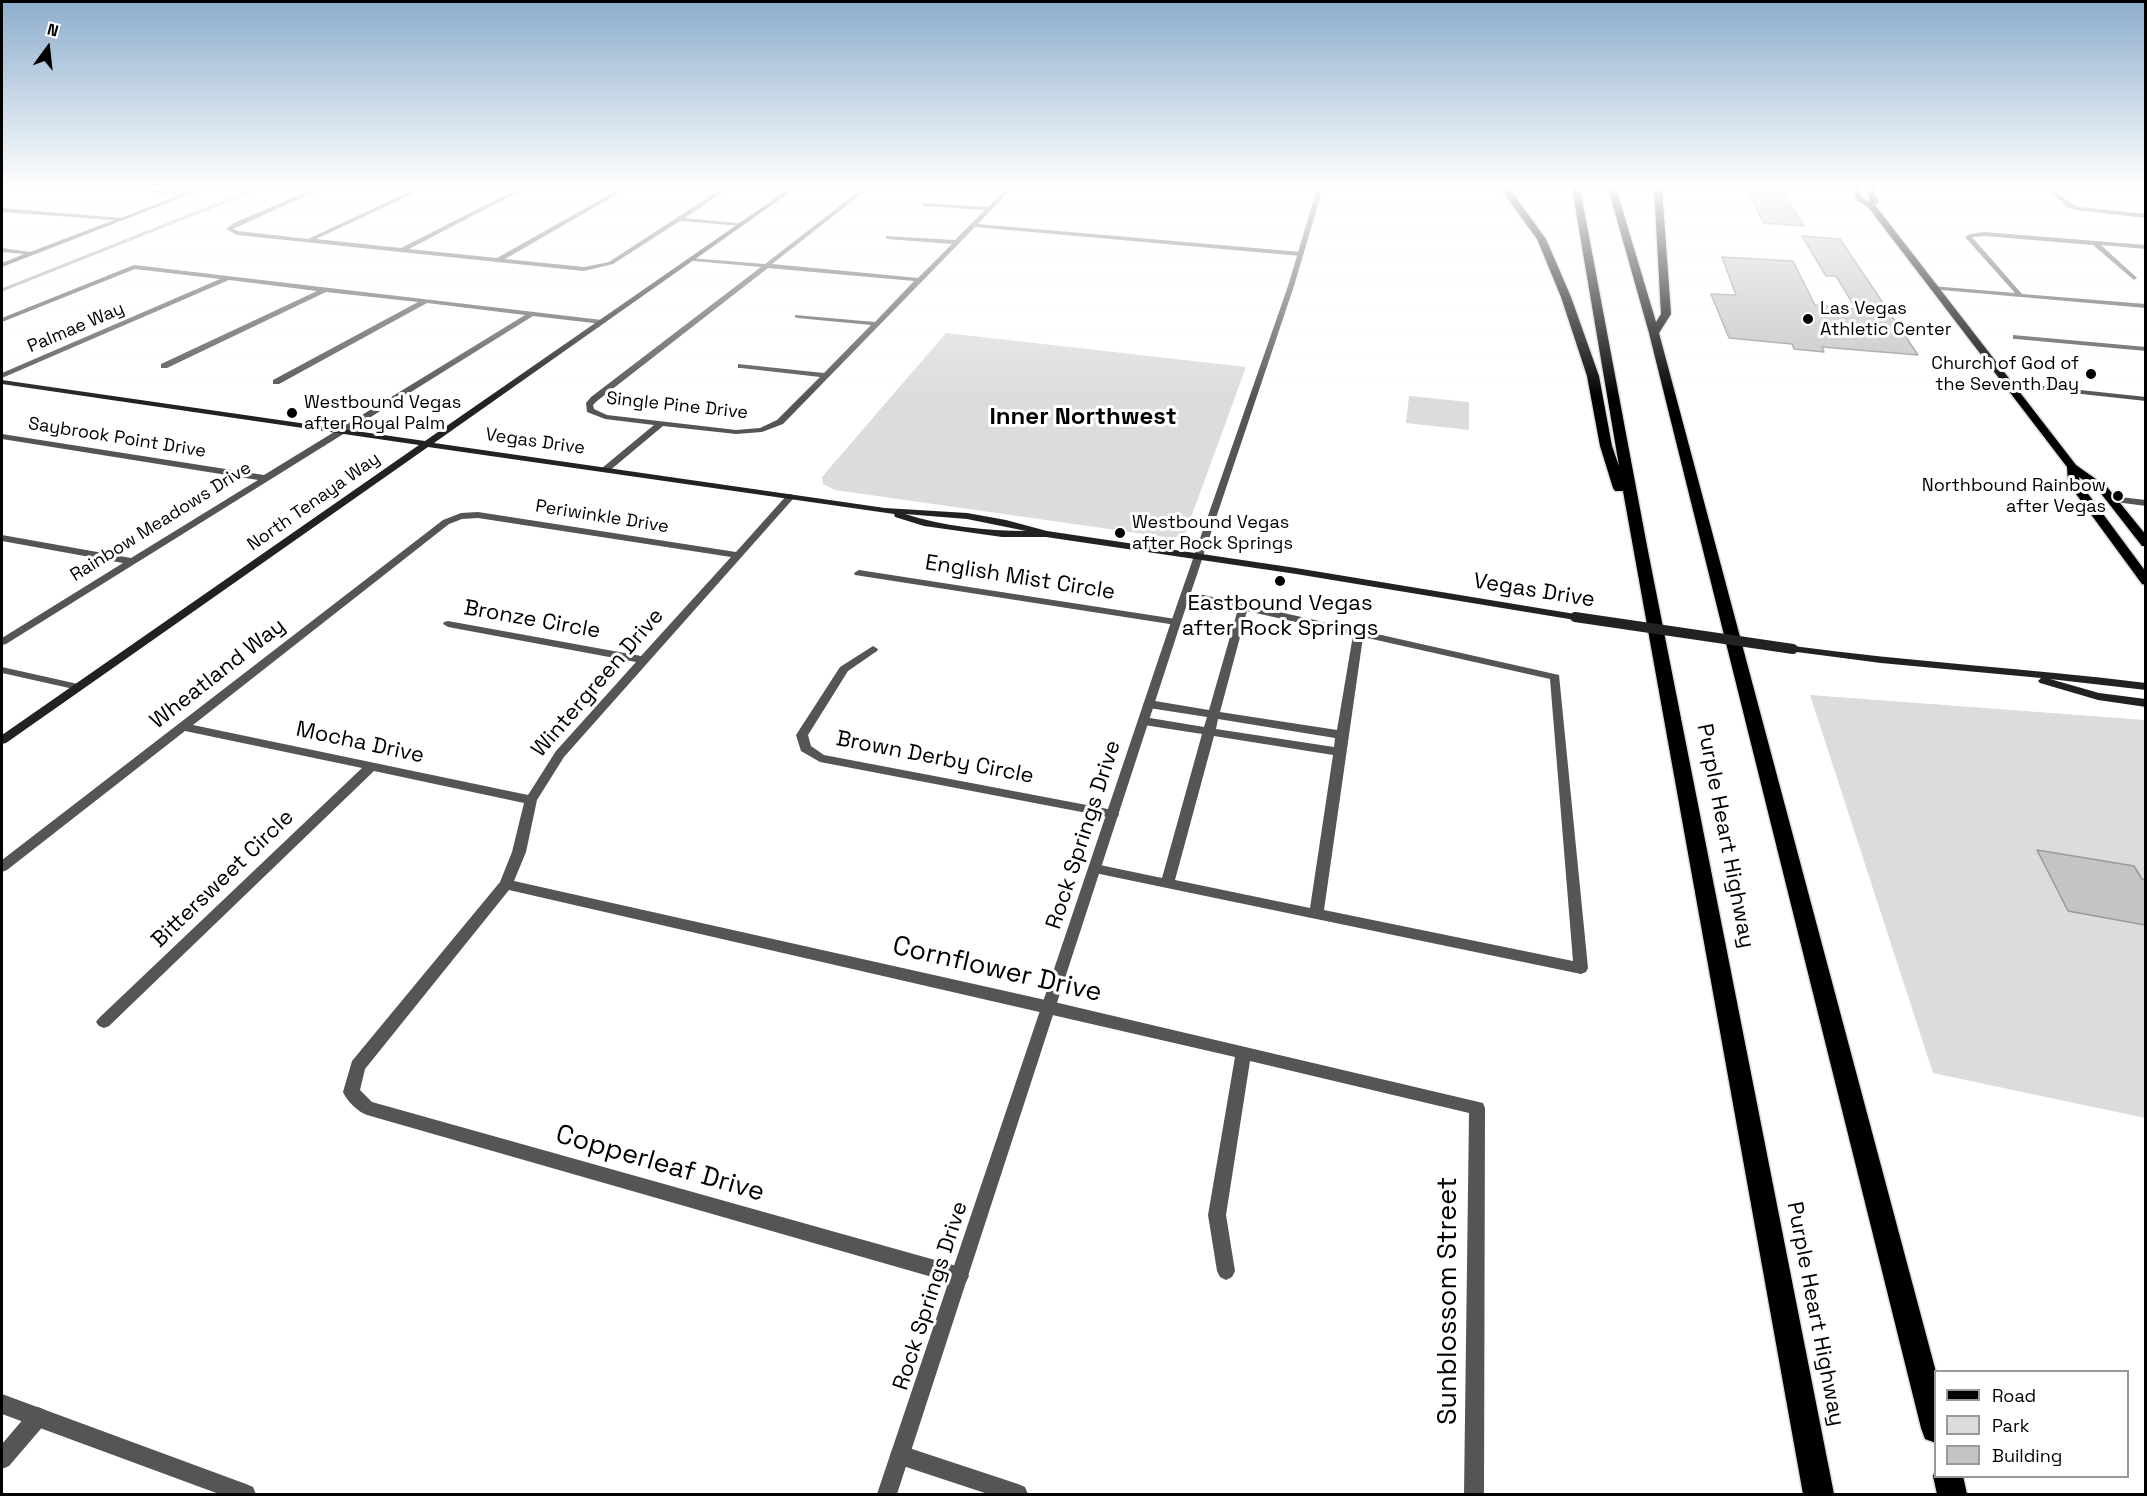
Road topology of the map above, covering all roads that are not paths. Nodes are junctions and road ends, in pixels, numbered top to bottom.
1 (21, 258) edge
2 (477, 258) edge
3 (502, 258) edge
4 (618, 258) edge
5 (777, 258) edge
6 (940, 258) edge
7 (1300, 258) edge
8 (1549, 258) edge
9 (1588, 258) edge
10 (1632, 258) edge
11 (1662, 258) edge
12 (1909, 258) edge
13 (1987, 258) edge
14 (2111, 258) edge
15 (693, 259) joint
16 (498, 260) junction
17 (2, 265) edge
18 (766, 266) junction
19 (228, 278) junction
20 (2134, 279) dead end
21 (920, 280) junction
22 (1932, 288) junction
23 (325, 289) junction
24 (2020, 295) junction
25 (426, 301) junction
26 (2145, 306) edge
27 (531, 314) junction
28 (797, 316) dead end
29 (2, 320) edge
30 (602, 322) junction
31 (877, 324) junction
32 (1654, 333) junction
33 (2016, 337) dead end
34 (2145, 349) edge
35 (164, 366) dead end
36 (741, 366) dead end
37 (826, 375) junction
38 (2, 376) edge
39 (2, 382) edge
40 (276, 382) dead end
41 (2008, 384) junction
42 (2145, 400) edge
43 (662, 423) junction
44 (339, 431) junction
45 (2, 436) edge
46 (427, 444) junction
47 (2072, 466) junction
48 (605, 470) junction
49 (264, 478) junction
50 (790, 497) junction
51 (2111, 499) junction
52 (2145, 503) edge
53 (461, 516) joint
54 (2, 538) edge
55 (2145, 543) edge
56 (1640, 546) junction
57 (739, 555) junction
58 (1199, 556) junction
59 (130, 561) junction
60 (859, 573) dead end
61 (2145, 581) edge
62 (1186, 594) junction
63 (1243, 608) junction
64 (1176, 622) junction
65 (448, 624) dead end
66 (1358, 634) junction
67 (2, 642) edge
68 (873, 649) dead end
69 (644, 660) junction
70 (2, 670) edge
71 (2017, 674) junction
72 (78, 687) junction
73 (2145, 687) edge
74 (2145, 703) edge
75 (1149, 704) junction
76 (1214, 714) junction
77 (1144, 720) junction
78 (182, 726) junction
79 (1209, 731) junction
80 (1341, 735) junction
81 (2, 740) edge
82 (1339, 753) junction
83 (371, 766) junction
84 (531, 800) junction
85 (1113, 814) junction
86 (2, 867) edge
87 (1095, 869) junction
88 (1167, 883) junction
89 (506, 884) junction
90 (1316, 915) junction
91 (1050, 1007) junction
92 (104, 1022) dead end
93 (1244, 1053) junction
94 (351, 1092) joint
95 (1477, 1108) joint
96 (1226, 1271) dead end
97 (960, 1276) junction
98 (2, 1404) edge
99 (38, 1417) junction
100 (1934, 1424) edge
101 (900, 1455) junction
102 (2, 1459) edge
103 (1948, 1478) edge
104 (246, 1494) edge
105 (887, 1494) edge
106 (1018, 1494) edge
107 (1474, 1494) edge
108 (1819, 1494) edge
109 (1952, 1494) edge

1 - 17 street
2 - 16 street
3 - 16 street
4 - 16 street
5 - 18 street
6 - 21 street
7 - 58 street, Rock Springs Drive
8 - 56 highway
9 - 56 highway, Purple Heart Highway
10 - 32 highway
11 - 32 highway
12 - 22 main road
13 - 24 street
14 - 20 street
15 - 18 street
15 - 30 main road, North Tenaya Way
18 - 21 street
18 - 43 street, Single Pine Drive
19 - 23 street
19 - 29 street
19 - 38 street, Palmae Way
21 - 31 street
22 - 24 street
22 - 41 main road
23 - 25 street
23 - 35 street
24 - 26 street
25 - 27 street
25 - 40 street
27 - 30 street
27 - 44 street, Rainbow Meadows Drive
28 - 31 street
30 - 46 main road, North Tenaya Way
31 - 37 street
32 - 100 highway
33 - 34 street
36 - 37 street
37 - 43 street, Single Pine Drive
39 - 44 main road, Vegas Drive
41 - 42 street
41 - 47 main road
43 - 48 street
44 - 46 main road, Vegas Drive
44 - 49 street, Rainbow Meadows Drive
45 - 49 street, Saybrook Point Drive
46 - 48 main road, Vegas Drive
46 - 72 main road, North Tenaya Way
47 - 51 main road
47 - 61 main road
48 - 50 main road, Vegas Drive
49 - 59 street, Rainbow Meadows Drive
50 - 57 street, Wintergreen Drive
50 - 58 main road, Vegas Drive
51 - 52 street
51 - 55 main road
53 - 57 street, Periwinkle Drive
53 - 78 street, Wheatland Way
54 - 59 street
56 - 108 highway, Purple Heart Highway
57 - 69 street, Wintergreen Drive
58 - 62 street, Rock Springs Drive
58 - 71 main road, Vegas Drive, bridge
59 - 67 street, Rainbow Meadows Drive
60 - 64 street, English Mist Circle
62 - 63 street
62 - 64 street, Rock Springs Drive
63 - 66 street
63 - 76 street
64 - 75 street, Rock Springs Drive
65 - 69 street, Bronze Circle
66 - 80 street
66 - 90 street
68 - 85 street, Brown Derby Circle
69 - 84 street, Wintergreen Drive
70 - 72 street
71 - 73 main road, Vegas Drive
71 - 74 main road, Vegas Drive
72 - 81 main road, North Tenaya Way
75 - 76 street
75 - 77 street, Rock Springs Drive
76 - 79 street
76 - 80 street
77 - 79 street
77 - 85 street, Rock Springs Drive
78 - 83 street, Mocha Drive
78 - 86 street, Wheatland Way
79 - 82 street
79 - 88 street
80 - 82 street
82 - 90 street
83 - 84 street, Mocha Drive
83 - 92 street, Bittersweet Circle
84 - 89 street, Wintergreen Drive
85 - 87 street, Rock Springs Drive
87 - 88 street
87 - 91 street, Rock Springs Drive
88 - 90 street
89 - 91 street, Cornflower Drive
89 - 94 street, Wintergreen Drive
91 - 93 street, Cornflower Drive
91 - 97 street, Rock Springs Drive
93 - 95 street, Cornflower Drive
93 - 96 street
94 - 97 street, Copperleaf Drive
95 - 107 street, Sunblossom Street
97 - 101 street, Rock Springs Drive
98 - 99 street
99 - 102 street
99 - 104 street
101 - 105 street, Rock Springs Drive
101 - 106 street
103 - 109 highway

